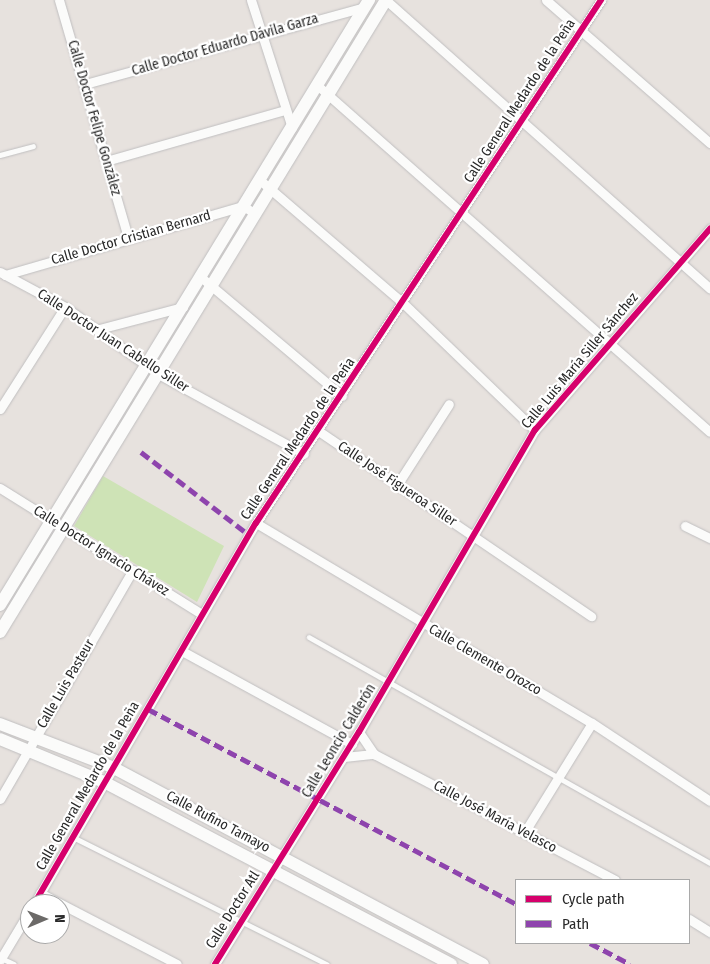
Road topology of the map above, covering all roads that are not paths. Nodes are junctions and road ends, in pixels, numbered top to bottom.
1 (59, 0) edge
2 (251, 0) edge
3 (386, 0) edge
4 (546, 0) edge
5 (601, 0) edge
6 (367, 3) edge
7 (581, 31) junction
8 (261, 35) junction
9 (85, 84) junction
10 (318, 85) junction
11 (329, 94) junction
12 (285, 110) junction
13 (522, 121) junction
14 (292, 128) junction
15 (710, 142) edge
16 (33, 146) dead end
17 (0, 155) edge
18 (106, 161) junction
19 (266, 184) junction
20 (243, 206) junction
21 (462, 213) junction
22 (256, 214) junction
23 (710, 229) edge
24 (128, 237) junction
25 (681, 263) junction
26 (2, 274) edge
27 (202, 278) junction
28 (214, 286) junction
29 (710, 289) edge
30 (402, 303) junction
31 (184, 306) junction
32 (65, 307) junction
33 (99, 329) junction
34 (607, 346) junction
35 (148, 367) junction
36 (160, 375) junction
37 (342, 396) junction
38 (449, 404) dead end
39 (0, 409) edge
40 (536, 430) junction
41 (320, 432) junction
42 (710, 432) edge
43 (304, 454) junction
44 (397, 485) junction
45 (0, 488) edge
46 (52, 521) junction
47 (256, 523) junction
48 (685, 526) dead end
49 (65, 528) junction
50 (474, 536) junction
51 (710, 538) edge
52 (133, 570) junction
53 (0, 604) edge
54 (202, 614) junction
55 (592, 616) dead end
56 (424, 624) junction
57 (0, 632) edge
58 (309, 637) dead end
59 (182, 651) junction
60 (388, 683) junction
61 (592, 723) junction
62 (0, 724) edge
63 (360, 732) junction
64 (35, 737) junction
65 (0, 739) edge
66 (352, 744) junction
67 (29, 749) junction
68 (374, 754) junction
69 (344, 757) junction
70 (112, 767) junction
71 (557, 779) junction
72 (104, 782) junction
73 (0, 798) edge
74 (710, 801) edge
75 (524, 833) junction
76 (72, 837) junction
77 (282, 856) junction
78 (710, 863) edge
79 (274, 868) junction
80 (613, 879) edge
81 (40, 893) joint
82 (240, 920) junction
83 (690, 920) edge
84 (20, 927) edge
85 (710, 932) edge
86 (1, 959) edge
87 (14, 964) edge
88 (177, 964) edge
89 (215, 964) edge
90 (327, 964) edge
91 (451, 964) edge
92 (483, 964) edge

1 - 9 street, Calle Doctor Felipe González
2 - 8 street
3 - 11 street
3 - 13 street
4 - 7 street
5 - 7 street, Calle General Medardo de la Peña
6 - 8 street, Calle Doctor Eduardo Dávila Garza
6 - 10 street
7 - 13 street, Calle General Medardo de la Peña
7 - 15 street
8 - 9 street, Calle Doctor Eduardo Dávila Garza
8 - 12 street
9 - 18 street, Calle Doctor Felipe González
10 - 11 street
10 - 14 street
11 - 19 street
11 - 21 street
12 - 14 street
12 - 18 street
13 - 21 street, Calle General Medardo de la Peña
13 - 25 street
14 - 19 street
16 - 17 lane
18 - 24 street, Calle Doctor Felipe González
19 - 20 street
19 - 22 street
19 - 30 street
20 - 22 street
20 - 24 street, Calle Doctor Cristian Bernard
20 - 27 street
21 - 30 street, Calle General Medardo de la Peña
21 - 34 street
22 - 28 street
23 - 25 street, Calle Luis María Siller Sánchez
24 - 26 street, Calle Doctor Cristian Bernard
25 - 29 street
25 - 34 street, Calle Luis María Siller Sánchez
26 - 32 street, Calle Doctor Juan Cabello Siller
27 - 28 street
27 - 31 street
28 - 36 street
28 - 37 street
30 - 37 street, Calle General Medardo de la Peña
30 - 40 street
31 - 33 street
31 - 35 street
32 - 33 street, Calle Doctor Juan Cabello Siller
32 - 39 street
33 - 35 street, Calle Doctor Juan Cabello Siller
34 - 40 street, Calle Luis María Siller Sánchez
34 - 42 street
35 - 36 street, Calle Doctor Juan Cabello Siller
35 - 46 street
36 - 43 street, Calle Doctor Juan Cabello Siller
36 - 49 street
37 - 41 street, Calle General Medardo de la Peña
38 - 44 street
40 - 50 street, Calle Luis María Siller Sánchez
41 - 43 street, Calle General Medardo de la Peña
41 - 44 street, Calle José Figueroa Siller
43 - 47 street, Calle General Medardo de la Peña
44 - 50 street, Calle José Figueroa Siller
45 - 46 street, Calle Doctor Ignacio Chávez
46 - 49 street, Calle Doctor Ignacio Chávez
46 - 53 street
47 - 54 street, Calle General Medardo de la Peña
47 - 56 street, Calle Clemente Orozco
48 - 51 street
49 - 52 street, Calle Doctor Ignacio Chávez
49 - 57 street
50 - 55 street, Calle José Figueroa Siller
50 - 56 street, Calle Luis María Siller Sánchez
52 - 54 street, Calle Doctor Ignacio Chávez
52 - 64 street, Calle Luis Pasteur
54 - 59 street, Calle General Medardo de la Peña
56 - 60 street, Calle Leoncio Calderón
56 - 61 street, Calle Clemente Orozco
58 - 60 lane
59 - 66 street
59 - 70 street, Calle General Medardo de la Peña
60 - 63 street, Calle Leoncio Calderón
60 - 71 lane
61 - 71 street
61 - 74 street, Calle Clemente Orozco
62 - 64 street, Calle Rufino Tamayo
63 - 66 street, Calle Leoncio Calderón
63 - 68 street, Calle José María Velasco
64 - 67 street, Calle Luis Pasteur
64 - 70 street, Calle Rufino Tamayo
65 - 67 street, Calle Rufino Tamayo
66 - 69 street, Calle Leoncio Calderón
67 - 72 street, Calle Rufino Tamayo
67 - 73 street, Calle Luis Pasteur
68 - 69 street
68 - 75 street, Calle José María Velasco
69 - 77 street, Calle Leoncio Calderón
70 - 72 street, Calle General Medardo de la Peña
70 - 77 street, Calle Rufino Tamayo
71 - 75 street
71 - 78 lane
72 - 76 street, Calle General Medardo de la Peña
72 - 79 street, Calle Rufino Tamayo
75 - 80 street, Calle José María Velasco
76 - 81 street, Calle General Medardo de la Peña
76 - 82 lane
77 - 79 street, Calle Leoncio Calderón
77 - 92 street, Calle Rufino Tamayo
79 - 82 street, Calle Doctor Atl
79 - 91 street, Calle Rufino Tamayo
81 - 88 street
82 - 89 street, Calle Doctor Atl
82 - 90 lane
83 - 85 street
84 - 86 street
86 - 87 lane

